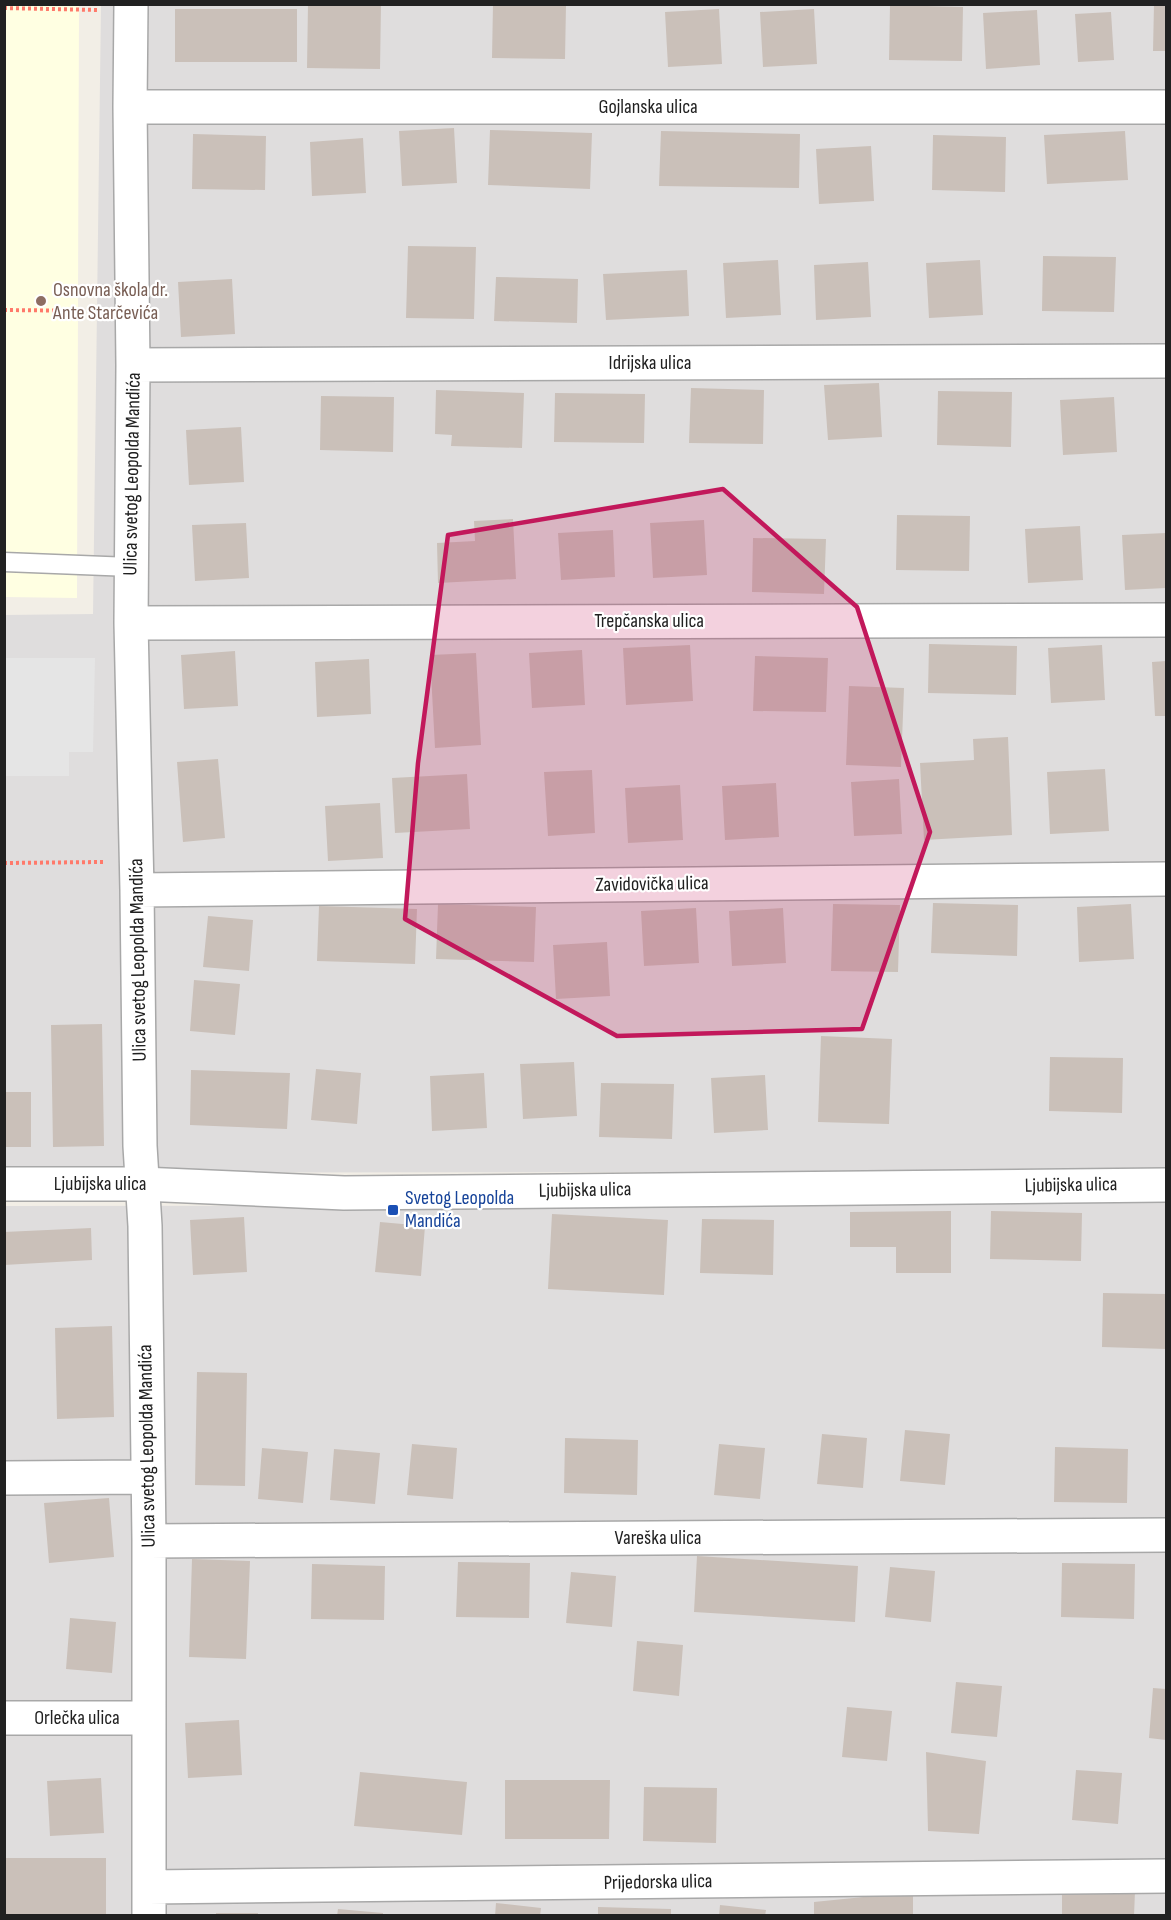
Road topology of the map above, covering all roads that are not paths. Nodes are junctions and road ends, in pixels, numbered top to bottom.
1 (131, 7) edge
2 (130, 107) junction
3 (1167, 107) edge
4 (1167, 361) edge
5 (133, 365) junction
6 (4, 562) edge
7 (131, 567) junction
8 (1167, 620) edge
9 (131, 623) junction
10 (1167, 879) edge
11 (137, 890) junction
12 (4, 1184) edge
13 (142, 1184) junction
14 (1167, 1185) edge
15 (147, 1477) junction
16 (4, 1478) edge
17 (1167, 1535) edge
18 (149, 1541) junction
19 (4, 1718) edge
20 (149, 1718) junction
21 (1167, 1876) edge
22 (149, 1901) edge

1 - 2 street, Ulica svetog Leopolda Mandića
2 - 3 street, Gojlanska ulica
2 - 5 street, Ulica svetog Leopolda Mandića
4 - 5 street, Idrijska ulica
5 - 7 street, Ulica svetog Leopolda Mandića
6 - 7 lane
7 - 9 street, Ulica svetog Leopolda Mandića
8 - 9 street, Trepčanska ulica
9 - 11 street, Ulica svetog Leopolda Mandića
10 - 11 street, Zavidovička ulica
11 - 13 street, Ulica svetog Leopolda Mandića
12 - 13 street, Ljubijska ulica
13 - 14 street, Ljubijska ulica
13 - 15 street, Ulica svetog Leopolda Mandića
15 - 16 street
15 - 18 street, Ulica svetog Leopolda Mandića
17 - 18 street, Vareška ulica
18 - 20 street, Ulica svetog Leopolda Mandića
19 - 20 street, Orlečka ulica
20 - 22 street, Ulica svetog Leopolda Mandića
21 - 22 street, Prijedorska ulica

